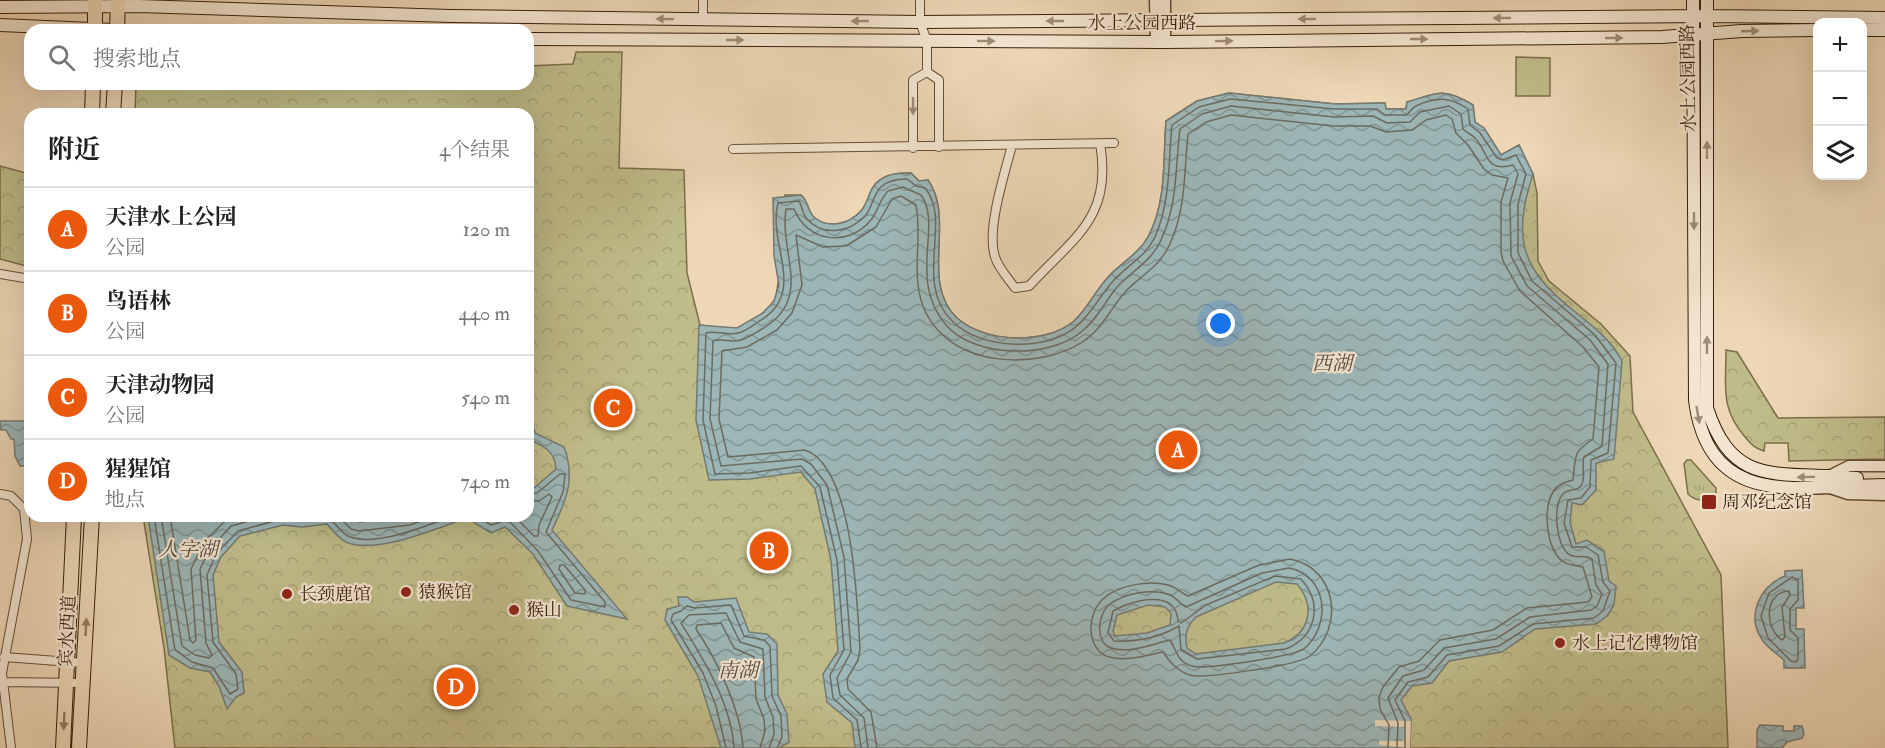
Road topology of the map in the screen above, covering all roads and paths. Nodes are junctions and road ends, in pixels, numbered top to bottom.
1 (703, 0) edge
2 (920, 0) edge
3 (1155, 0) edge
4 (1165, 0) edge
5 (1693, 0) edge
6 (1707, 0) edge
7 (95, 3) edge
8 (118, 3) edge
9 (319, 6) edge
10 (0, 7) edge
11 (1693, 16) junction
12 (1707, 16) junction
13 (1885, 18) edge
14 (703, 20) junction
15 (1160, 20) junction
16 (920, 22) junction
17 (95, 24) edge
18 (116, 24) edge
19 (0, 25) edge
20 (24, 26) edge
21 (1813, 30) edge
22 (1867, 30) edge
23 (1885, 30) edge
24 (1707, 34) junction
25 (1692, 36) junction
26 (534, 39) edge
27 (927, 41) junction
28 (1161, 42) junction
29 (927, 72) junction
30 (93, 90) edge
31 (115, 90) edge
32 (92, 108) edge
33 (113, 108) edge
34 (1100, 143) junction
35 (1114, 143) dead end
36 (1012, 145) junction
37 (939, 147) junction
38 (913, 148) junction
39 (733, 150) dead end
40 (0, 274) edge
41 (24, 278) edge
42 (1885, 466) edge
43 (1885, 478) edge
44 (1830, 482) junction
45 (1885, 485) edge
46 (0, 494) edge
47 (1885, 495) edge
48 (24, 509) edge
49 (25, 522) edge
50 (74, 522) edge
51 (92, 522) edge
52 (4, 657) junction
53 (66, 663) junction
54 (84, 663) junction
55 (2, 682) junction
56 (66, 683) junction
57 (82, 683) junction
58 (11, 748) edge
59 (63, 748) edge
60 (79, 748) edge

1 - 14 street
2 - 16 street
3 - 15 street
4 - 15 street
5 - 11 main road
6 - 12 main road
7 - 8 main road, 水上公园西路
7 - 10 main road, 水上公园西路
7 - 17 main road
8 - 9 main road, 水上公园西路
8 - 18 main road
14 -> 9 main road, 水上公园西路
11 - 12 main road, 水上公园西路
11 -> 15 main road, 水上公园西路
11 - 25 main road
12 - 13 main road
12 - 24 main road, 水上公园西路
16 -> 14 main road, 水上公园西路
15 -> 16 main road, 水上公园西路
15 - 28 street
16 - 27 street
19 - 20 main road
24 -> 21 main road
22 - 23 main road
24 - 25 main road
44 -> 24 main road, 水上公园西路
28 -> 25 main road, 水上公园西路
25 -> 44 main road, 水上公园西路
26 -> 27 main road, 水上公园西路
27 -> 28 main road, 水上公园西路
27 - 29 street
29 - 37 street
29 -> 38 street
30 - 32 main road
31 - 33 main road
34 - 35 street
34 - 36 street
34 - 36 street
36 - 37 street
37 - 38 street
38 - 39 street
40 - 41 street
42 - 44 street
43 - 44 main road, 水上公园西路
44 - 45 main road, 水上公园西路
44 - 47 street
46 - 48 street
49 - 52 street
50 - 53 main road, 宾水西道
54 -> 51 main road, 宾水西道
52 - 53 street
52 - 55 street
53 - 54 street
53 - 56 main road, 宾水西道
54 - 57 main road, 宾水西道
55 - 56 street
55 - 58 street
56 - 57 street
56 -> 59 main road, 宾水西道
57 - 60 main road, 宾水西道

